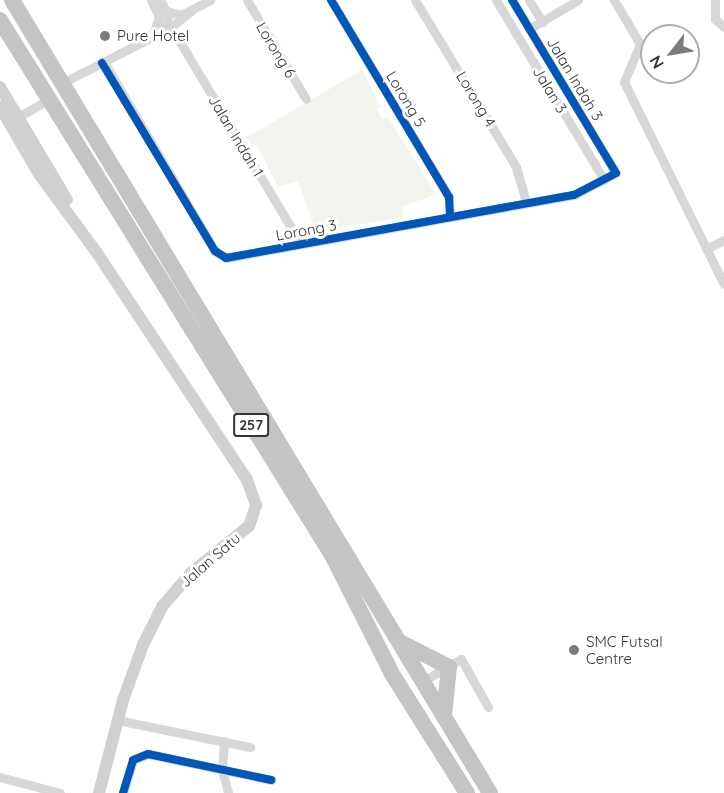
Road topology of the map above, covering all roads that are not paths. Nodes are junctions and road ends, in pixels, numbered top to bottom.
1 (12, 0) edge
2 (151, 0) edge
3 (160, 0) edge
4 (210, 0) edge
5 (247, 0) edge
6 (331, 0) edge
7 (416, 0) edge
8 (496, 0) edge
9 (512, 0) edge
10 (529, 0) edge
11 (578, 0) edge
12 (615, 0) edge
13 (715, 0) edge
14 (0, 7) edge
15 (167, 11) junction
16 (191, 11) junction
17 (0, 20) edge
18 (542, 22) junction
19 (171, 27) junction
20 (724, 27) edge
21 (529, 29) junction
22 (150, 38) junction
23 (26, 62) junction
24 (103, 63) junction
25 (72, 82) dead end
26 (0, 87) edge
27 (306, 99) dead end
28 (40, 100) dead end
29 (10, 115) edge
30 (616, 173) joint
31 (604, 180) junction
32 (526, 202) junction
33 (450, 215) junction
34 (724, 240) edge
35 (301, 244) junction
36 (705, 249) junction
37 (724, 284) edge
38 (332, 555) junction
39 (396, 639) junction
40 (449, 667) junction
41 (423, 681) junction
42 (488, 706) dead end
43 (444, 716) junction
44 (117, 720) junction
45 (224, 741) junction
46 (250, 747) dead end
47 (222, 770) junction
48 (0, 777) edge
49 (271, 780) dead end
50 (60, 793) edge
51 (99, 793) edge
52 (123, 793) edge
53 (228, 793) edge
54 (468, 793) edge
55 (490, 793) edge

1 - 39 highway, 257
2 - 22 street
3 - 15 street
4 - 16 street
5 - 27 street, Lorong 6
6 - 33 street, Lorong 5
7 - 32 street, Lorong 4
8 - 31 street, Jalan 3
9 - 21 street, Jalan Indah 3
10 - 18 street
11 - 18 street
12 - 36 street
13 - 20 street
14 - 23 highway
15 - 16 street
15 - 22 street
16 - 19 street
17 - 23 highway, 257
18 - 21 street
19 - 22 street
19 - 35 street, Jalan Indah 1
21 - 30 street, Jalan Indah 3
22 - 24 street
23 - 38 highway, 257
24 - 25 street
24 - 35 street, Lorong 3
26 - 29 main road, Jalan Satu
28 - 29 street
29 - 44 main road, Jalan Satu
30 - 31 street, Lorong 3
31 - 32 street, Lorong 3
32 - 33 street, Lorong 3
33 - 35 street, Lorong 3
34 - 36 street
36 - 37 street
38 - 41 highway
38 - 54 highway, 257
39 - 40 highway
39 - 41 highway, 257
40 - 41 street
40 - 42 street
40 - 43 highway
41 - 43 highway, 257
41 - 54 highway
43 - 55 highway, 257
44 - 45 street
44 - 51 main road, Jalan Satu
45 - 46 street
45 - 47 street
47 - 49 street
47 - 52 street
47 - 53 street
48 - 50 street

